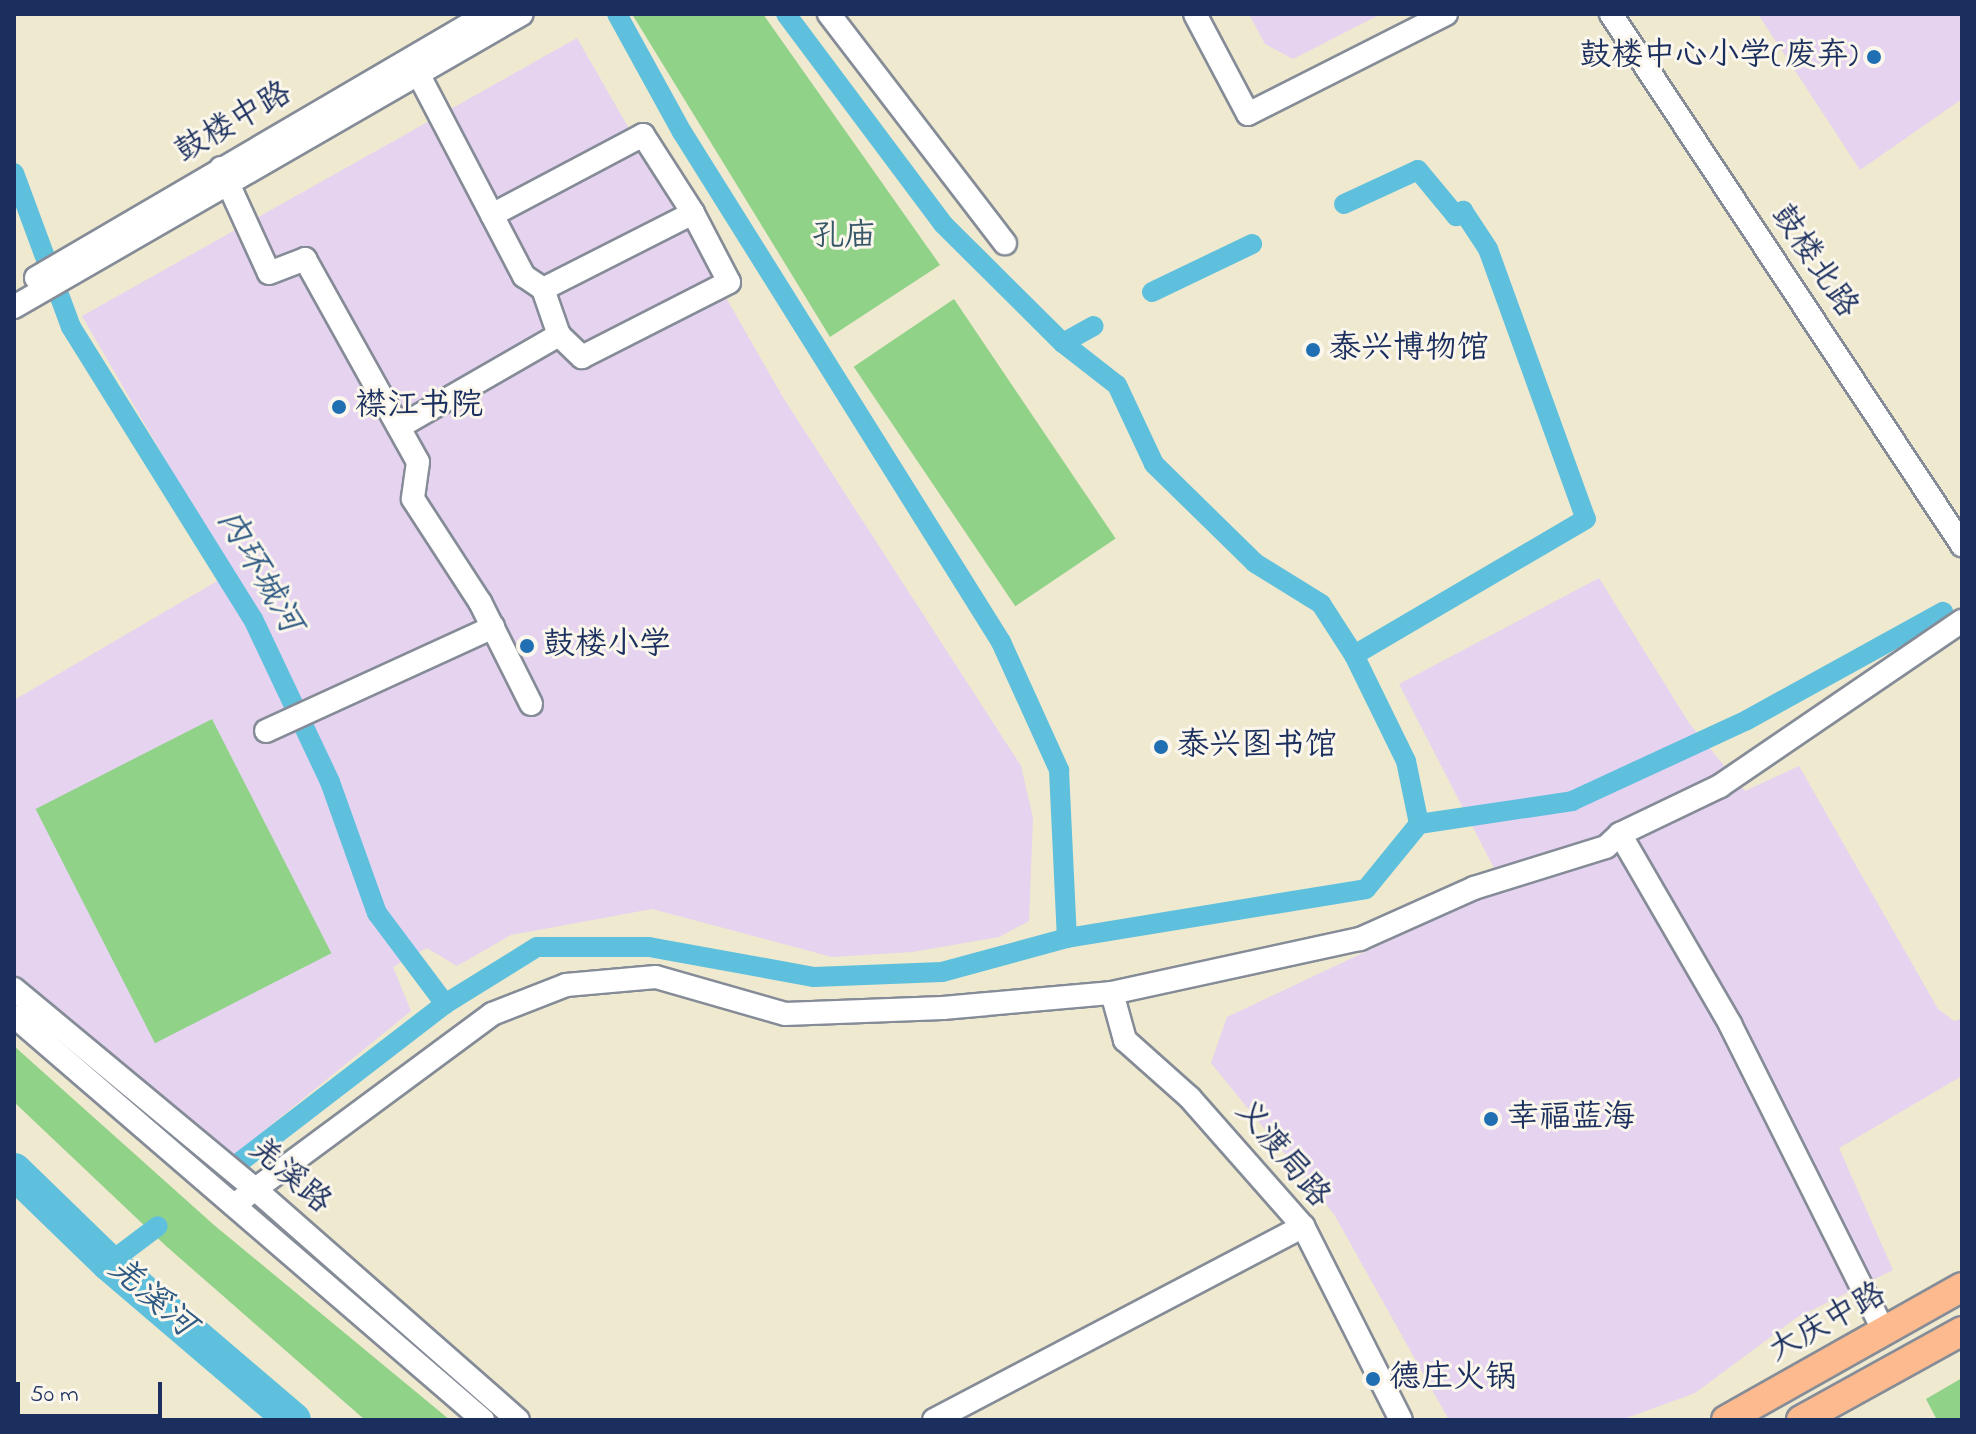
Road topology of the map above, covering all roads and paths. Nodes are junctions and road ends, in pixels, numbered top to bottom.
1 (487, 14) edge
2 (522, 14) edge
3 (829, 14) edge
4 (1195, 14) edge
5 (1446, 14) edge
6 (1611, 14) edge
7 (414, 66) junction
8 (223, 176) junction
9 (693, 213) junction
10 (492, 215) junction
11 (1005, 243) dead end
12 (49, 278) junction
13 (543, 289) junction
14 (14, 292) edge
15 (14, 307) edge
16 (559, 335) junction
17 (399, 427) junction
18 (1962, 545) edge
19 (1962, 621) edge
20 (493, 627) junction
21 (531, 704) dead end
22 (266, 731) dead end
23 (1620, 834) junction
24 (14, 989) edge
25 (1112, 993) junction
26 (14, 1016) edge
27 (255, 1189) junction
28 (234, 1205) junction
29 (1303, 1226) junction
30 (1962, 1287) edge
31 (1962, 1331) edge
32 (1884, 1332) junction
33 (483, 1420) edge
34 (518, 1420) edge
35 (934, 1420) edge
36 (1401, 1420) edge
37 (1726, 1420) edge
38 (1801, 1420) edge

1 - 7 street, 鼓楼中路
2 - 7 street
3 - 11 street
4 - 5 street
6 - 18 street, 鼓楼北路
7 - 8 street, 鼓楼中路
7 - 10 street
8 - 12 street, 鼓楼中路
8 - 17 street
9 - 10 street
9 - 13 street
9 - 16 street
10 - 13 street
12 - 14 street, 鼓楼中路
12 - 15 street
13 - 16 street
16 - 17 street
17 - 20 street
19 - 23 street
20 - 21 street
20 - 22 street
23 - 25 street
23 - 32 street
24 - 27 street, 羌溪路
25 - 27 street
25 - 29 street, 义渡局路
26 - 28 street, 羌溪路
27 - 28 street
27 - 34 street, 羌溪路
28 - 33 street, 羌溪路
29 - 35 street
29 - 36 street, 义渡局路
30 - 32 main road, 大庆中路
31 - 38 main road
32 - 37 main road, 大庆中路

